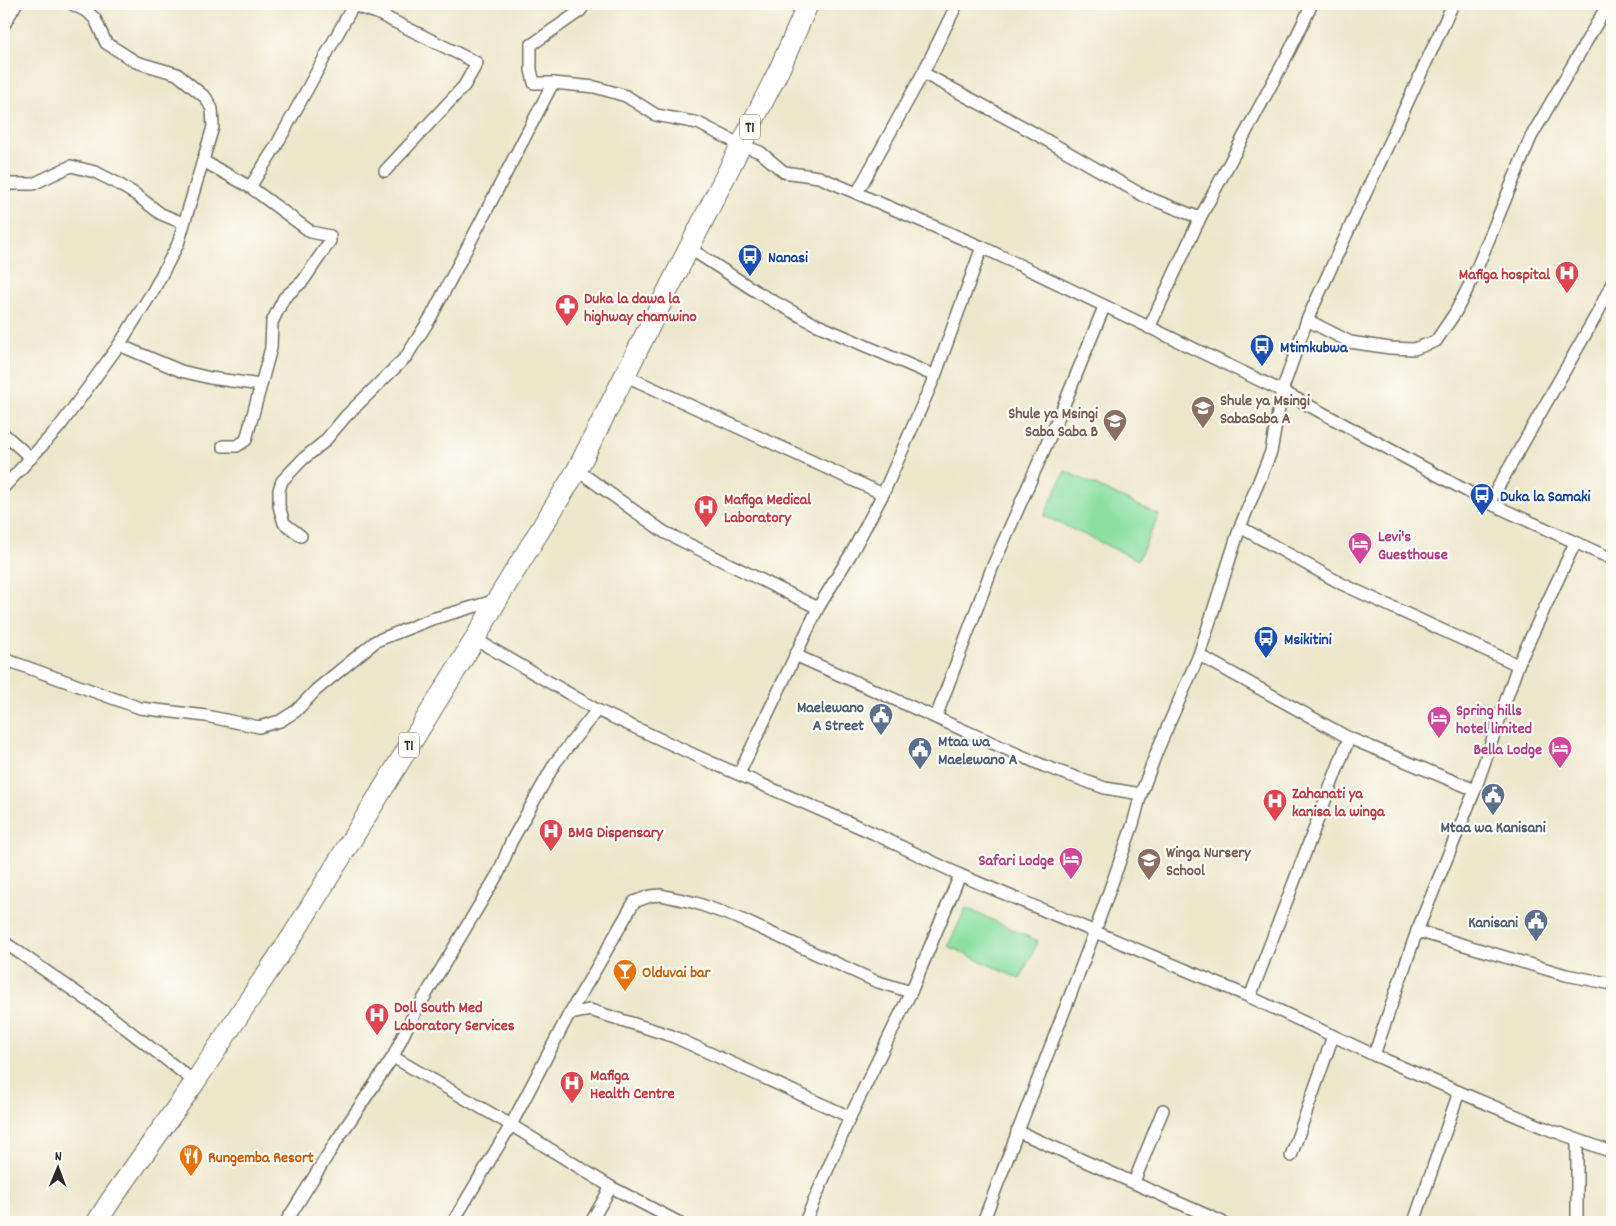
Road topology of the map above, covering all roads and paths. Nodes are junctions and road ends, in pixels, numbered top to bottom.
1 (16, 4) edge
2 (72, 4) edge
3 (354, 4) edge
4 (585, 4) edge
5 (808, 4) edge
6 (957, 4) edge
7 (1312, 4) edge
8 (1454, 4) edge
9 (1608, 4) edge
10 (4, 25) edge
11 (923, 73) junction
12 (552, 82) junction
13 (741, 145) junction
14 (203, 161) junction
15 (385, 171) dead end
16 (4, 184) edge
17 (250, 188) junction
18 (857, 193) junction
19 (1200, 218) junction
20 (183, 223) junction
21 (982, 247) junction
22 (689, 248) junction
23 (1612, 283) edge
24 (1104, 307) junction
25 (1307, 320) junction
26 (1150, 328) junction
27 (119, 345) junction
28 (624, 375) junction
29 (935, 376) junction
30 (262, 385) junction
31 (1282, 391) junction
32 (4, 434) edge
33 (222, 446) dead end
34 (31, 458) junction
35 (576, 470) junction
36 (4, 487) edge
37 (883, 494) junction
38 (1489, 503) junction
39 (1240, 527) junction
40 (301, 536) dead end
41 (1575, 543) junction
42 (1612, 559) edge
43 (497, 600) junction
44 (818, 608) junction
45 (476, 639) junction
46 (795, 655) junction
47 (1199, 655) junction
48 (4, 659) edge
49 (1518, 665) junction
50 (597, 710) junction
51 (936, 717) junction
52 (1349, 738) junction
53 (739, 774) junction
54 (1474, 790) junction
55 (1141, 794) junction
56 (960, 875) junction
57 (1095, 931) junction
58 (1418, 931) junction
59 (4, 942) edge
60 (1612, 984) edge
61 (911, 992) junction
62 (1250, 997) junction
63 (569, 1014) junction
64 (1333, 1036) junction
65 (1374, 1055) junction
66 (392, 1057) junction
67 (195, 1082) junction
68 (1459, 1092) junction
69 (1164, 1110) dead end
70 (850, 1117) junction
71 (511, 1125) junction
72 (1018, 1131) junction
73 (1577, 1140) junction
74 (1612, 1152) edge
75 (1291, 1156) dead end
76 (1134, 1182) junction
77 (611, 1187) junction
78 (97, 1222) edge
79 (286, 1222) edge
80 (453, 1222) edge
81 (591, 1222) edge
82 (678, 1222) edge
83 (805, 1222) edge
84 (983, 1222) edge
85 (1222, 1222) edge
86 (1414, 1222) edge
87 (1577, 1222) edge

1 - 10 street
2 - 14 street
3 - 15 street
3 - 17 street
4 - 12 street
5 - 13 highway, T1
6 - 11 street
7 - 19 street
8 - 25 street
9 - 25 street
11 - 18 street
11 - 19 street
12 - 13 street
12 - 40 street
13 - 18 street
13 - 22 highway, T1
14 - 17 street
14 - 20 street
16 - 20 street
17 - 30 street
18 - 21 street
19 - 26 street
20 - 27 street
21 - 24 street
21 - 29 street
22 - 28 highway, T1
22 - 29 street
23 - 38 street
24 - 26 street
24 - 51 street
25 - 31 street
26 - 31 street
27 - 30 street
27 - 34 street
28 - 35 highway, T1
28 - 37 street
29 - 37 street
30 - 33 street
31 - 38 street
31 - 39 street
32 - 34 street
34 - 36 street
35 - 43 highway, T1
35 - 44 street
37 - 44 street
38 - 41 street
39 - 47 street
39 - 49 street
41 - 42 street
41 - 49 street
43 - 45 highway, T1
43 - 48 street
44 - 46 street
45 - 50 street
45 - 67 highway, T1
46 - 51 street
46 - 53 street
47 - 52 street
47 - 55 street
49 - 54 street
50 - 53 street
50 - 66 street
51 - 55 street
52 - 54 street
52 - 62 street
53 - 56 street
54 - 58 street
55 - 57 street
56 - 57 street
56 - 61 street
57 - 62 street
57 - 72 street
58 - 60 street
58 - 65 street
59 - 67 street
61 - 63 street
61 - 70 street
62 - 64 street
63 - 70 street
63 - 71 street
64 - 65 street
64 - 75 street
65 - 68 street
66 - 71 street
66 - 79 street
67 - 78 highway, T1
68 - 73 street
68 - 86 street
69 - 76 street
70 - 83 street
71 - 77 street
71 - 80 street
72 - 76 street
72 - 84 street
73 - 74 street
73 - 87 street
76 - 85 street
77 - 81 street
77 - 82 street

